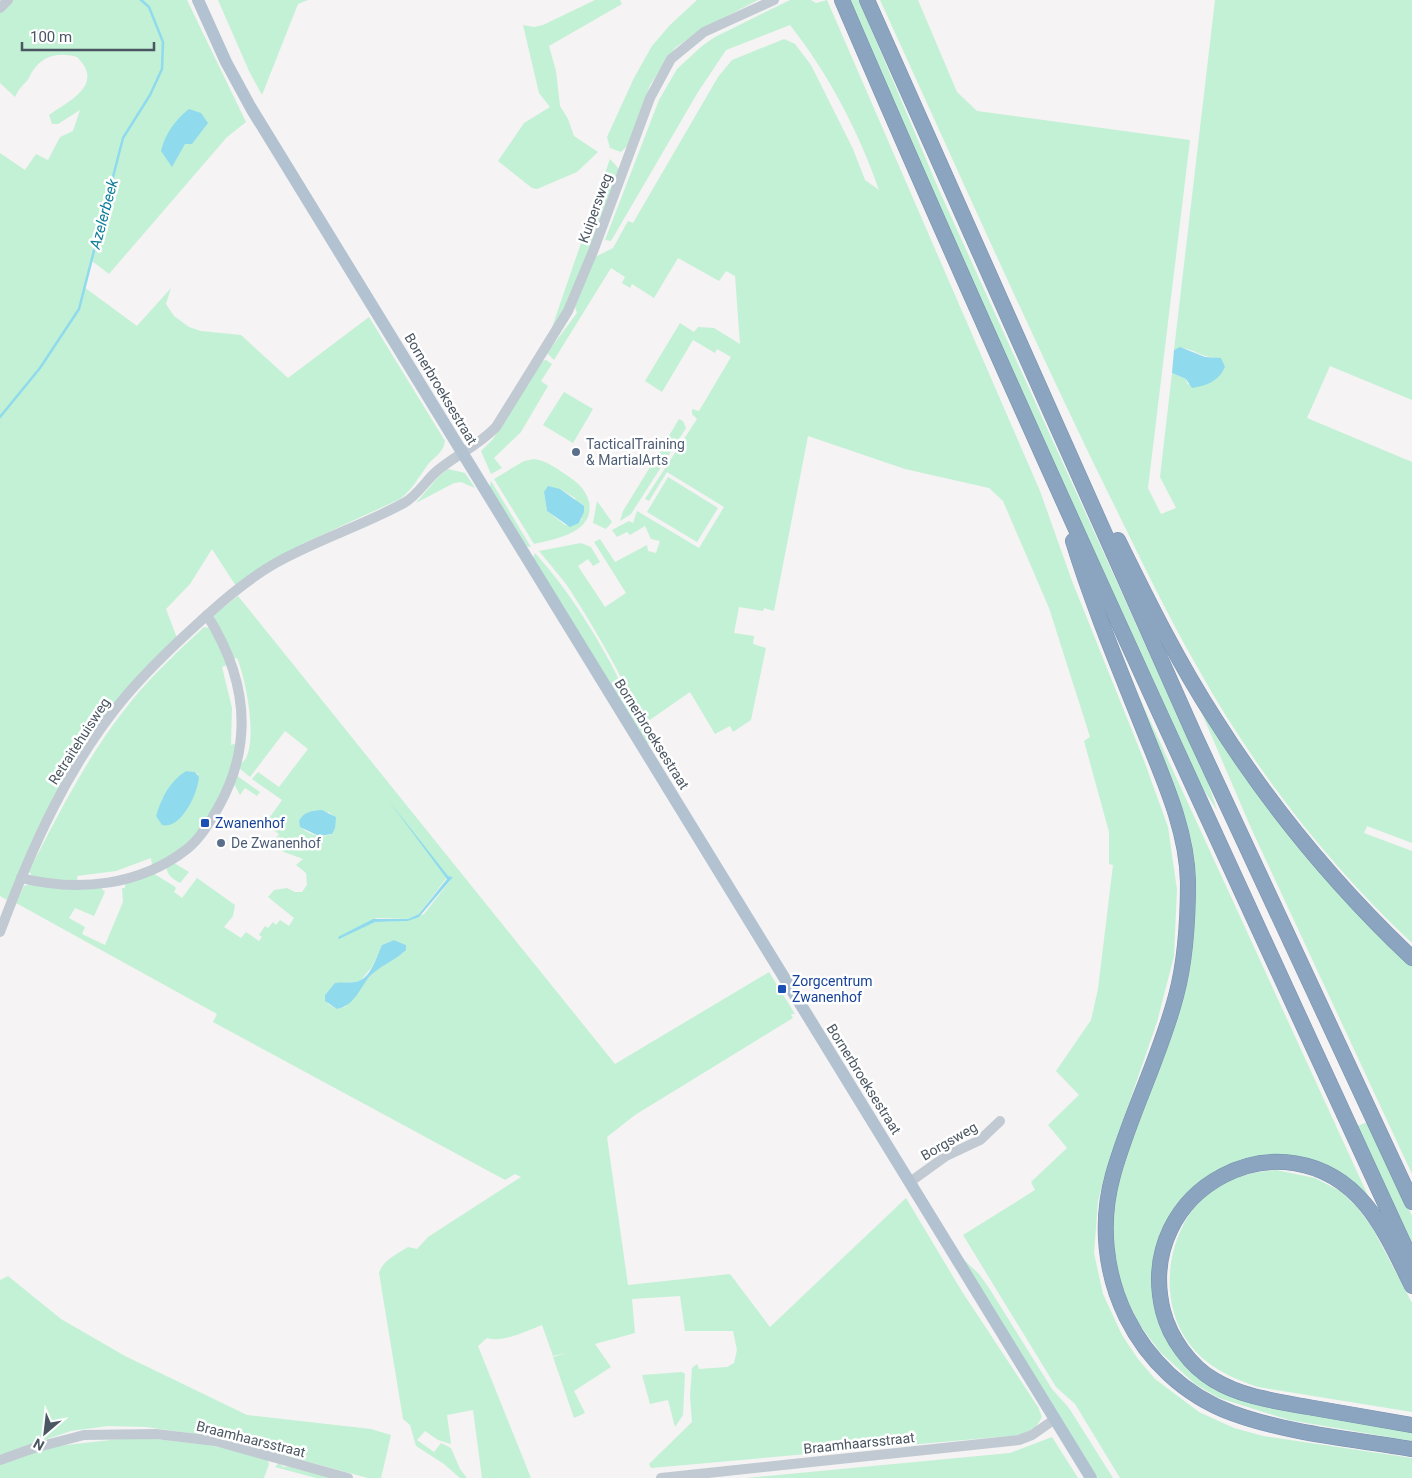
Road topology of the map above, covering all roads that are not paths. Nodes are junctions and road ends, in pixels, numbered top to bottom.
1 (8, 0) edge
2 (198, 0) edge
3 (774, 0) edge
4 (842, 0) edge
5 (867, 0) edge
6 (0, 8) edge
7 (462, 454) junction
8 (1054, 480) junction
9 (1090, 502) junction
10 (207, 615) junction
11 (21, 878) junction
12 (0, 932) edge
13 (1412, 958) edge
14 (1000, 1122) dead end
15 (910, 1182) junction
16 (1412, 1202) edge
17 (1412, 1262) edge
18 (1412, 1286) edge
19 (1055, 1419) junction
20 (1412, 1425) edge
21 (1412, 1449) edge
22 (0, 1460) edge
23 (348, 1478) edge
24 (661, 1478) edge
25 (1091, 1478) edge

1 - 6 street
2 - 7 main road, Bornerbroeksestraat
3 - 7 street, Kuipersweg
4 - 8 highway
5 - 9 highway
7 - 10 street, Retraitehuisweg
7 - 15 main road, Bornerbroeksestraat
8 - 17 highway
8 - 21 highway
9 - 13 highway
9 - 16 highway
10 - 11 street, Retraitehuisweg
10 - 11 street
11 - 12 street, Retraitehuisweg
14 - 15 street, Borgsweg
15 - 19 main road, Bornerbroeksestraat
18 - 20 highway
19 - 24 street, Braamhaarsstraat
19 - 25 main road, Bornerbroeksestraat
22 - 23 street, Braamhaarsstraat

